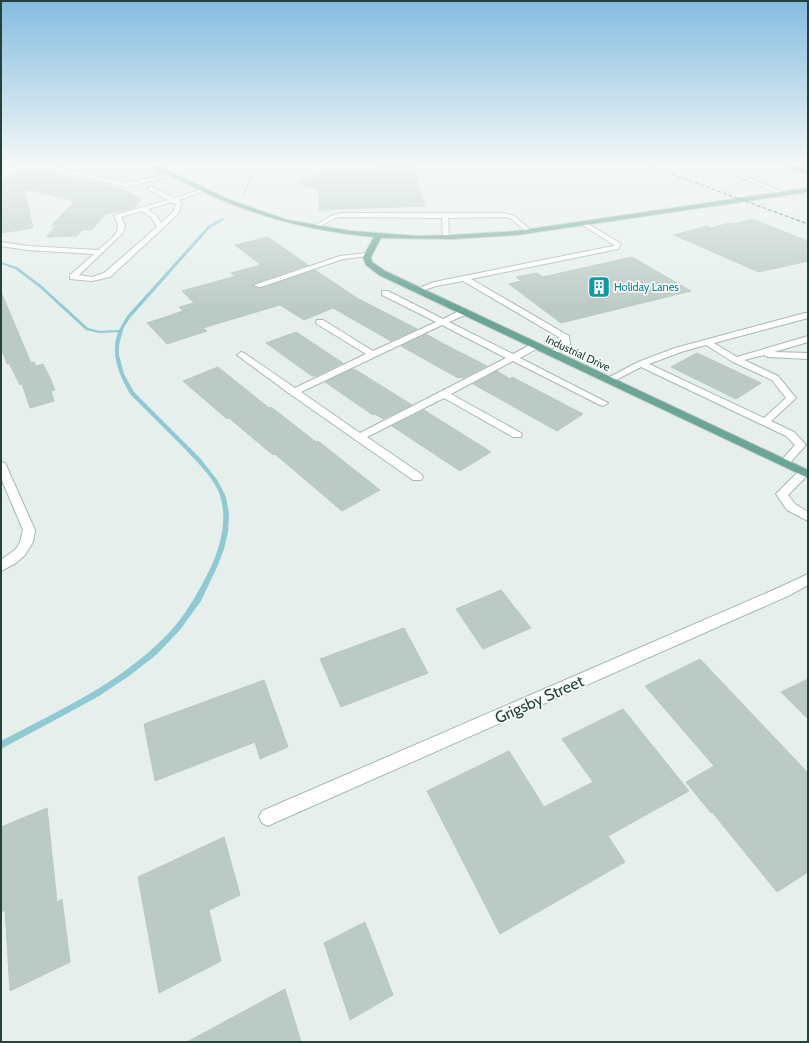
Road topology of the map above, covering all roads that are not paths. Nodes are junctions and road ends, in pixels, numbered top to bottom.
1 (127, 213) edge
2 (149, 213) edge
3 (176, 213) edge
4 (259, 213) edge
5 (651, 213) edge
6 (446, 216) junction
7 (583, 223) junction
8 (160, 227) junction
9 (315, 227) junction
10 (529, 231) junction
11 (379, 235) junction
12 (446, 237) junction
13 (1, 244) edge
14 (99, 252) junction
15 (367, 255) junction
16 (464, 278) junction
17 (258, 286) dead end
18 (418, 290) junction
19 (386, 293) dead end
20 (464, 312) junction
21 (808, 315) edge
22 (320, 322) dead end
23 (441, 322) junction
24 (808, 339) edge
25 (707, 342) junction
26 (535, 346) junction
27 (552, 353) junction
28 (372, 354) junction
29 (757, 354) junction
30 (241, 355) dead end
31 (808, 356) edge
32 (514, 358) junction
33 (736, 360) junction
34 (641, 364) junction
35 (608, 380) junction
36 (293, 392) junction
37 (444, 394) junction
38 (603, 403) dead end
39 (765, 422) junction
40 (517, 435) dead end
41 (359, 437) junction
42 (805, 445) edge
43 (784, 463) junction
44 (1, 465) edge
45 (806, 473) edge
46 (417, 477) dead end
47 (808, 517) edge
48 (1, 566) edge
49 (808, 579) edge
50 (268, 817) dead end

1 - 14 street
2 - 8 street
3 - 8 street
4 - 9 main road
5 - 7 main road
6 - 9 street
6 - 10 street
6 - 12 street
7 - 10 main road
7 - 16 street
8 - 14 street
9 - 11 main road
10 - 12 main road
11 - 12 main road
11 - 15 main road
13 - 14 street
15 - 17 street
15 - 18 main road, Industrial Drive
16 - 18 street
16 - 27 street
18 - 20 main road, Industrial Drive
19 - 23 street
20 - 23 street
20 - 26 main road, Industrial Drive
21 - 25 street
22 - 28 street
23 - 28 street
23 - 32 street
24 - 29 street
25 - 33 street
25 - 34 street
26 - 27 main road, Industrial Drive
26 - 32 street
27 - 35 main road, Industrial Drive
28 - 36 street
29 - 31 street
29 - 33 street
30 - 36 street
32 - 37 street
32 - 38 street
33 - 39 street
34 - 35 street
34 - 39 street
35 - 43 main road, Industrial Drive
36 - 41 street
37 - 40 street
37 - 41 street
39 - 42 street
41 - 46 street
42 - 43 street
43 - 45 main road, Industrial Drive
44 - 48 street
45 - 47 street
49 - 50 street, Grigsby Street

